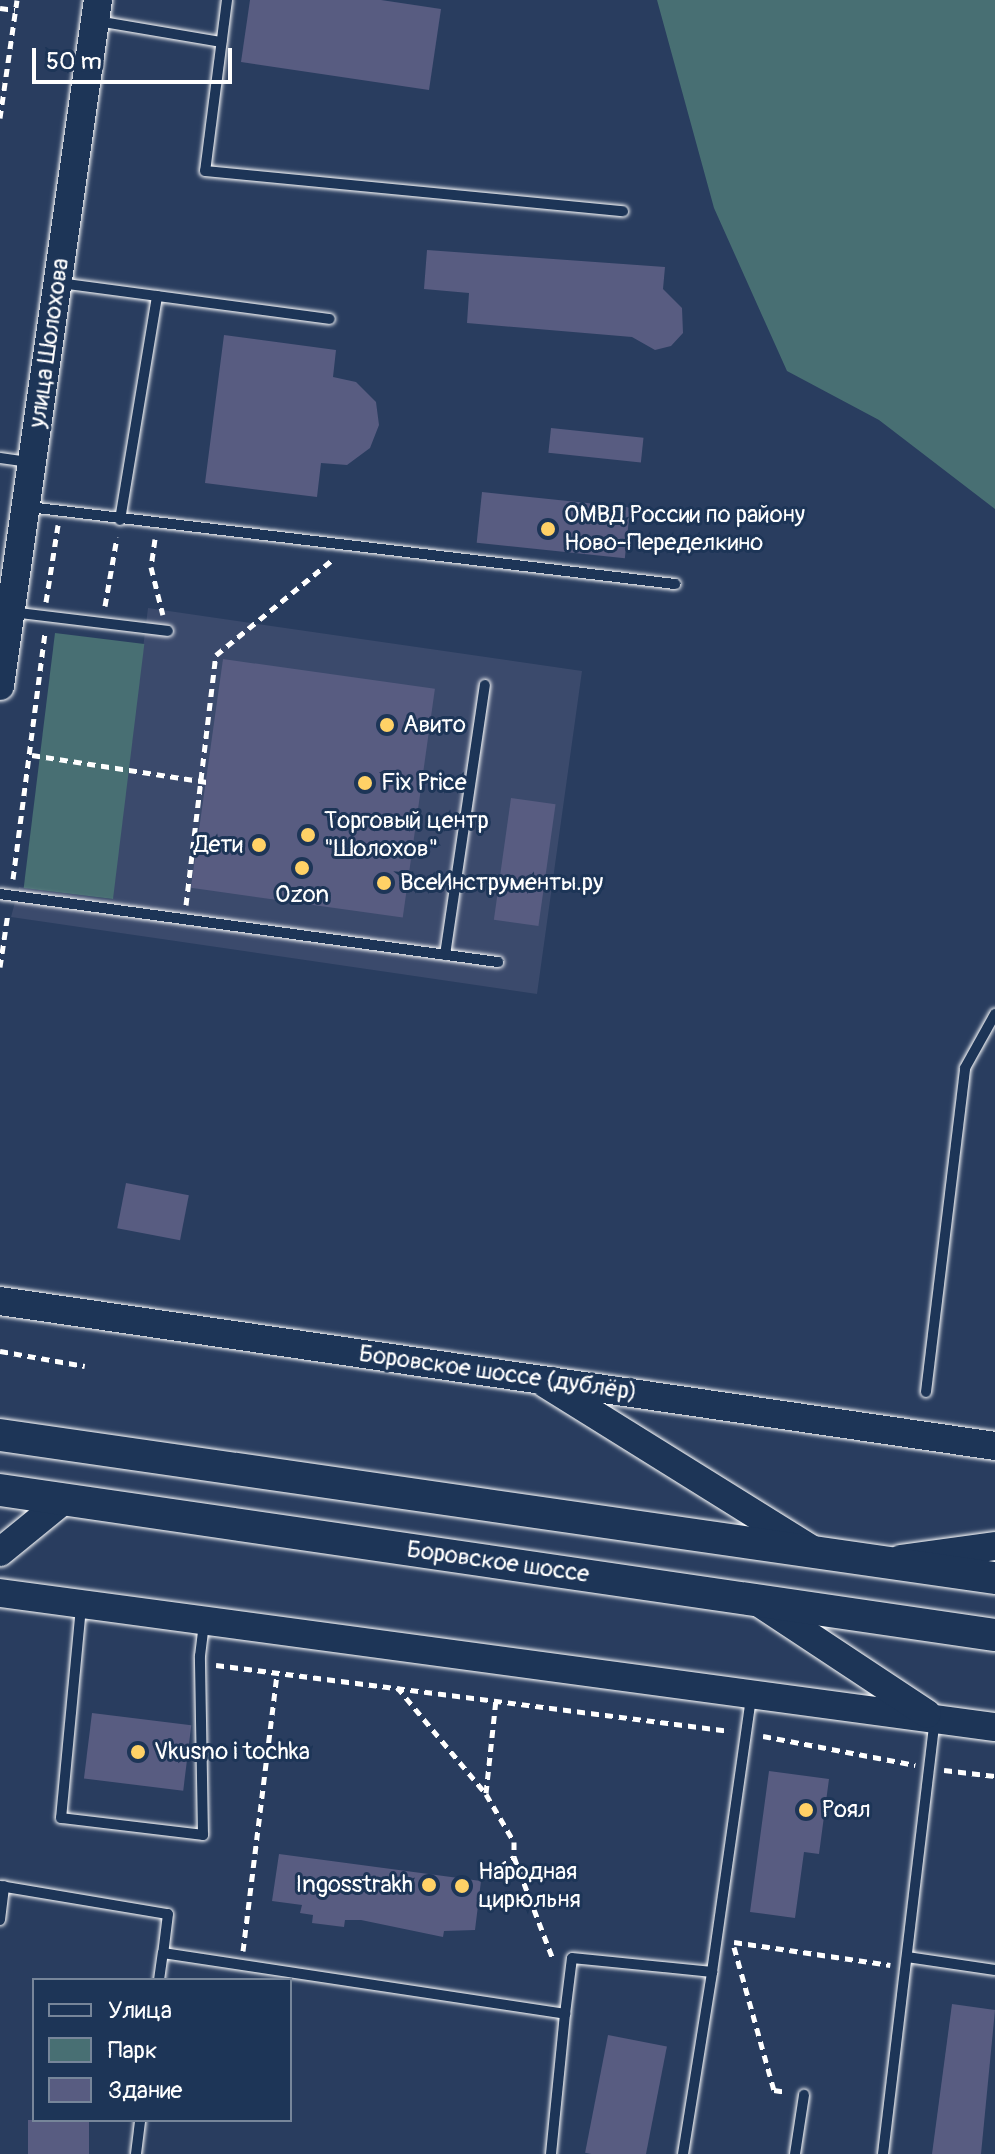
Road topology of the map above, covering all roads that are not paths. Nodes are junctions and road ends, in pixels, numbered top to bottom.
1 (227, 0) edge
2 (97, 10) edge
3 (221, 42) junction
4 (623, 211) dead end
5 (58, 283) junction
6 (157, 296) junction
7 (330, 319) dead end
8 (0, 458) edge
9 (32, 463) junction
10 (27, 507) junction
11 (120, 520) junction
12 (675, 584) dead end
13 (11, 612) junction
14 (168, 631) road end
15 (485, 685) dead end
16 (0, 686) edge
17 (5, 895) edge
18 (445, 955) junction
19 (498, 962) dead end
20 (995, 1014) edge
21 (0, 1301) edge
22 (534, 1377) junction
23 (926, 1392) dead end
24 (0, 1435) edge
25 (995, 1446) edge
26 (0, 1490) edge
27 (65, 1499) junction
28 (995, 1546) edge
29 (0, 1552) edge
30 (817, 1553) junction
31 (884, 1562) junction
32 (995, 1578) edge
33 (0, 1593) edge
34 (754, 1600) junction
35 (81, 1605) junction
36 (205, 1620) junction
37 (995, 1635) edge
38 (751, 1695) junction
39 (935, 1719) junction
40 (995, 1727) edge
41 (2, 1886) edge
42 (0, 1920) edge
43 (163, 1953) junction
44 (906, 1962) junction
45 (995, 1970) edge
46 (712, 1972) junction
47 (159, 1978) edge
48 (565, 2014) junction
49 (804, 2095) road end
50 (140, 2122) edge
51 (136, 2154) edge
52 (551, 2154) edge
53 (683, 2154) edge
54 (795, 2154) edge
55 (883, 2154) edge

1 - 3 lane
2 - 3 lane
2 - 5 street, улица Шолохова
3 - 4 lane
5 - 6 lane
5 - 9 street, улица Шолохова
6 - 7 lane
6 - 11 lane
8 - 9 lane
9 - 10 street, улица Шолохова
10 - 11 lane
10 - 13 street, улица Шолохова
11 - 12 lane
13 - 14 lane
13 - 16 street, улица Шолохова
15 - 18 lane
17 - 18 lane
18 - 19 lane
20 - 23 lane
21 - 22 street, Боровское шоссе (дублёр)
22 - 25 street, Боровское шоссе (дублёр)
22 - 30 street
24 - 30 main road
26 - 27 main road, Боровское шоссе
27 - 29 street
27 - 34 main road, Боровское шоссе
28 - 31 street
30 - 31 main road
31 - 32 main road
33 - 35 street
34 - 37 main road, Боровское шоссе
34 - 39 street
35 - 36 street
35 - 36 lane
36 - 38 street
38 - 39 street
38 - 46 lane
39 - 40 street
39 - 44 lane
41 - 42 lane
41 - 43 lane
43 - 47 lane
43 - 48 lane
44 - 45 lane
44 - 55 lane
46 - 48 lane
46 - 53 lane
48 - 52 lane
49 - 54 lane
50 - 51 lane

